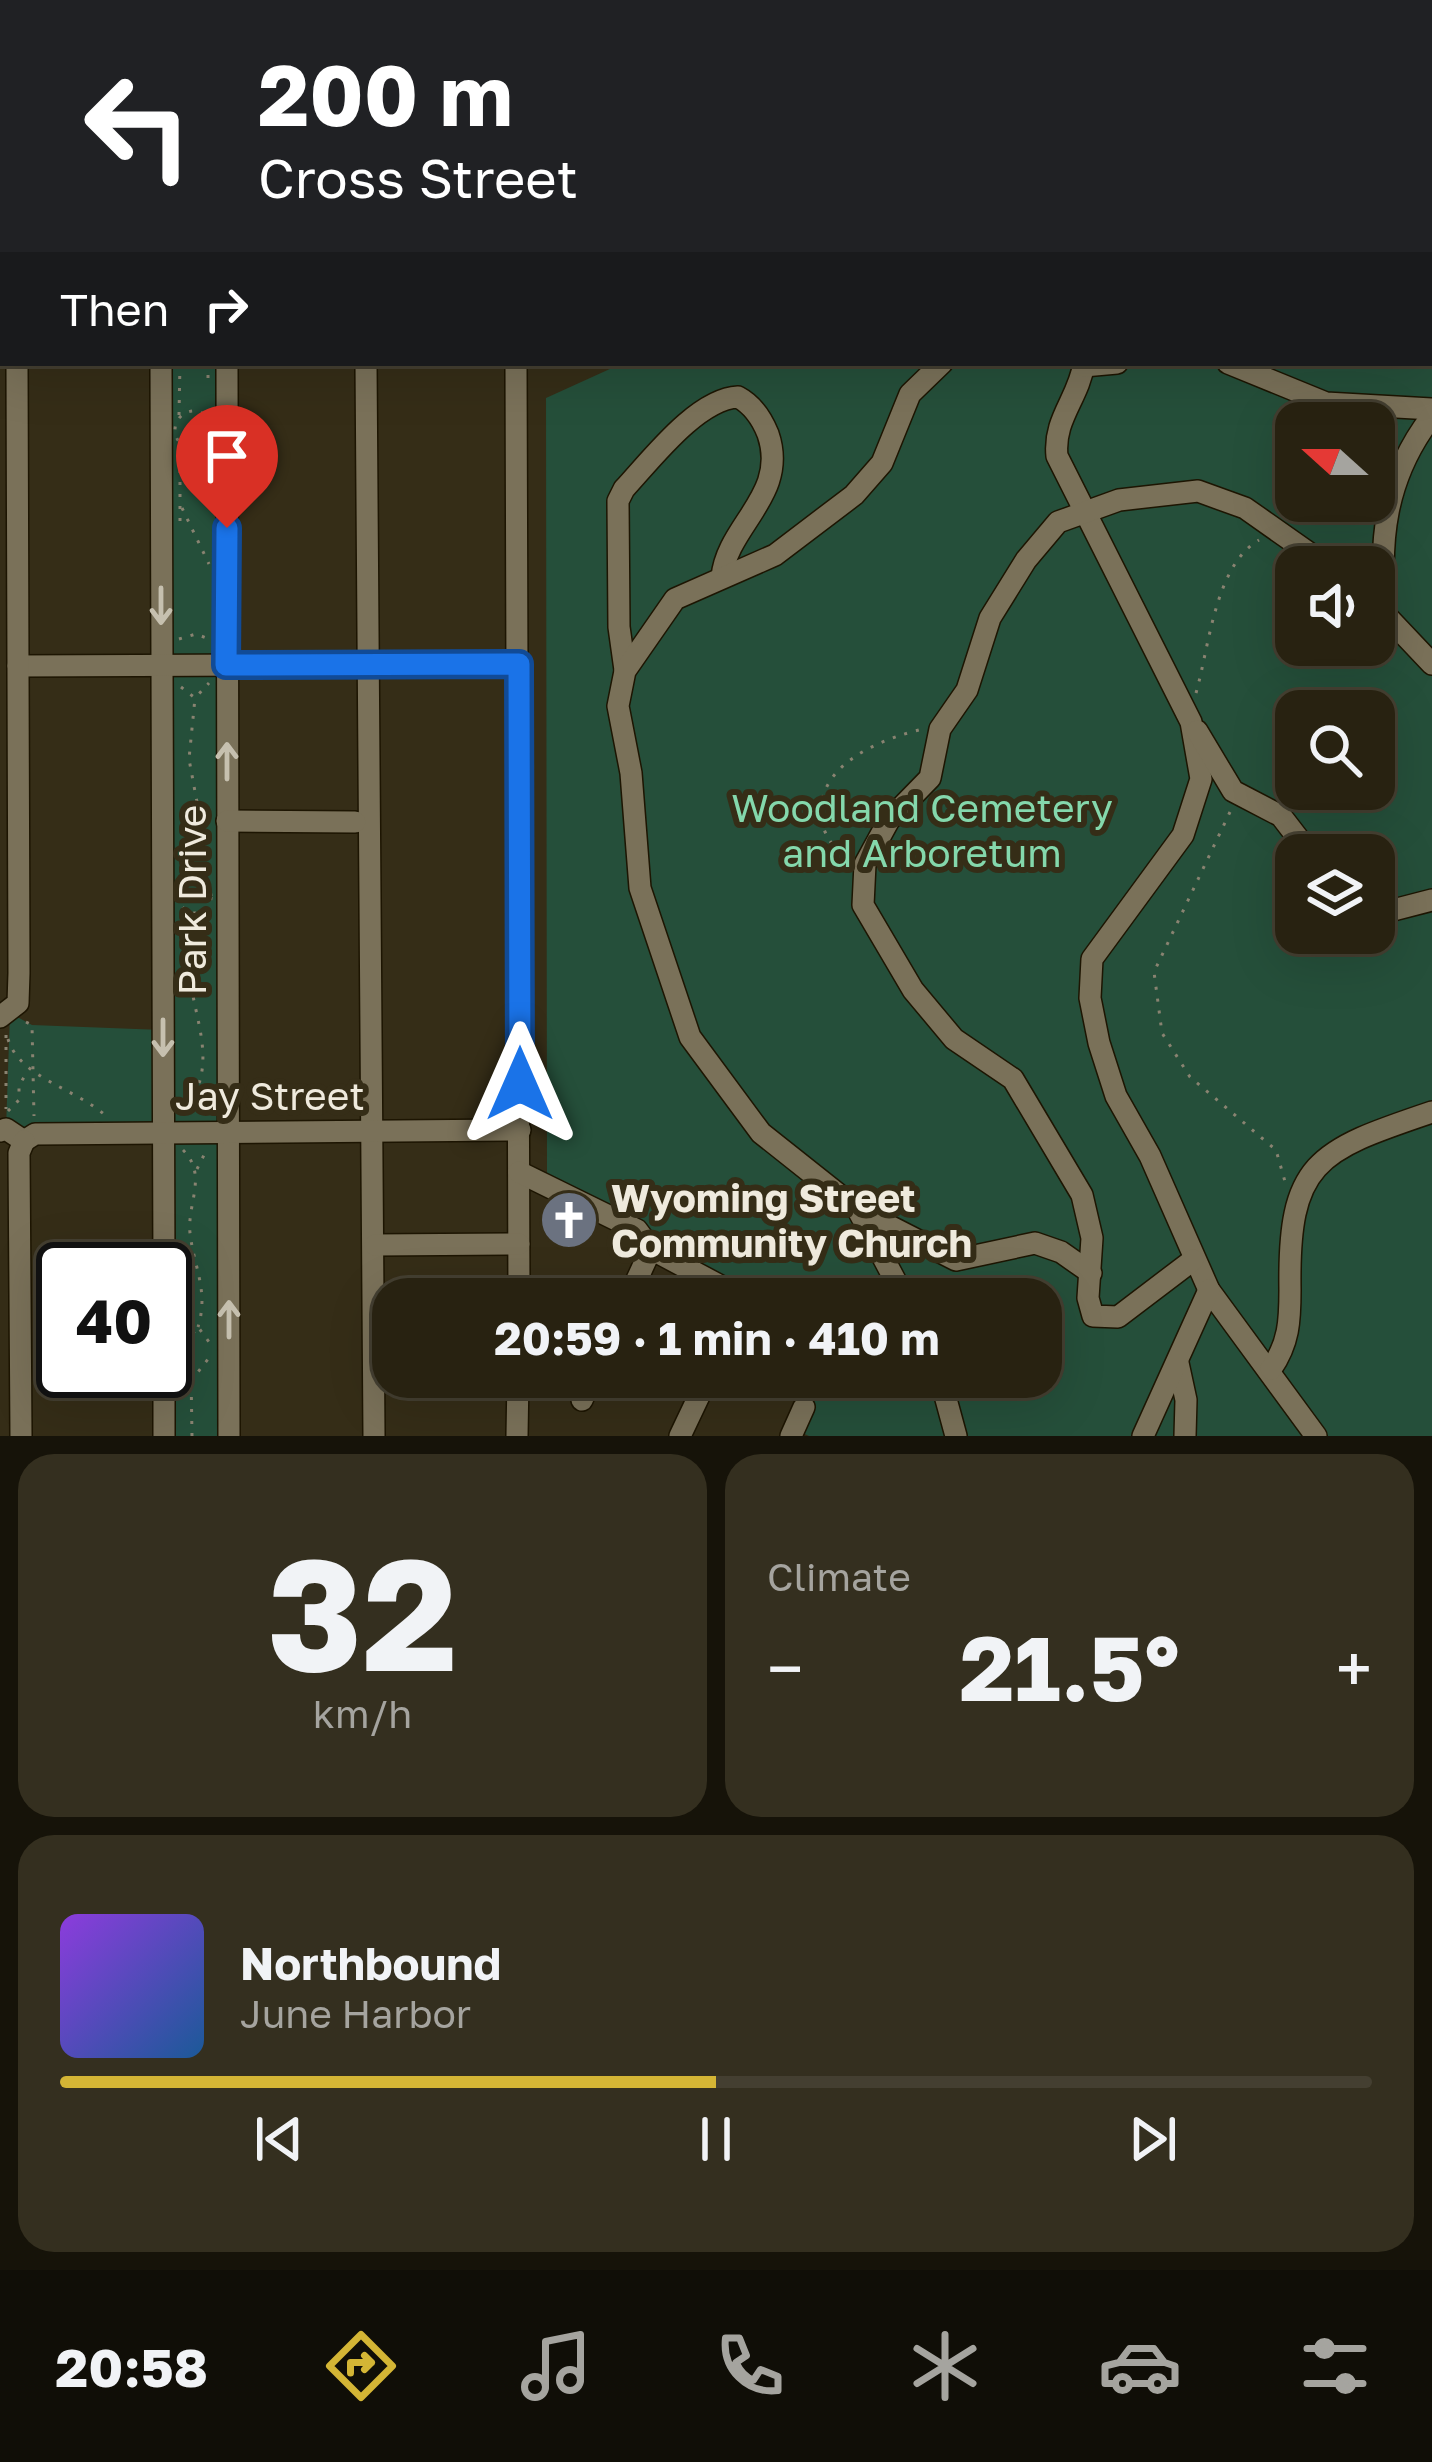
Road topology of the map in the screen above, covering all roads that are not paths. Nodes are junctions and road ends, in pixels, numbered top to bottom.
1 (161, 366) edge
2 (227, 366) edge
3 (367, 366) edge
4 (516, 366) edge
5 (939, 366) edge
6 (1082, 366) edge
7 (1235, 366) edge
8 (9, 391) edge
9 (1432, 412) edge
10 (1082, 510) junction
11 (1300, 546) edge
12 (1382, 546) edge
13 (722, 578) junction
14 (1395, 625) edge
15 (519, 664) junction
16 (1432, 664) edge
17 (367, 665) junction
18 (18, 666) junction
19 (168, 670) junction
20 (220, 670) junction
21 (625, 671) junction
22 (1190, 720) junction
23 (9, 797) edge
24 (227, 821) junction
25 (355, 822) dead end
26 (1294, 834) edge
27 (1432, 900) edge
28 (9, 902) edge
29 (1395, 909) edge
30 (5, 1015) edge
31 (1432, 1112) edge
32 (14, 1129) edge
33 (520, 1130) junction
34 (221, 1131) junction
35 (171, 1132) junction
36 (374, 1132) junction
37 (519, 1172) junction
38 (1286, 1187) road end
39 (858, 1210) junction
40 (1292, 1211) junction
41 (10, 1226) edge
42 (165, 1242) edge
43 (519, 1244) junction
44 (375, 1245) junction
45 (651, 1249) junction
46 (1193, 1260) junction
47 (1091, 1273) junction
48 (519, 1278) edge
49 (638, 1278) edge
50 (708, 1278) edge
51 (894, 1278) edge
52 (1209, 1290) junction
53 (10, 1331) edge
54 (1178, 1363) junction
55 (1271, 1369) junction
56 (164, 1398) edge
57 (518, 1398) edge
58 (698, 1398) edge
59 (946, 1398) edge
60 (804, 1407) dead end
61 (20, 1436) edge
62 (164, 1436) edge
63 (229, 1436) edge
64 (374, 1436) edge
65 (517, 1436) edge
66 (680, 1436) edge
67 (791, 1436) edge
68 (956, 1436) edge
69 (1143, 1436) edge
70 (1185, 1436) edge
71 (1316, 1436) edge

1 -> 19 street, Park Drive
2 - 20 street, Park Drive
3 - 17 street
4 - 15 street
5 - 13 street
6 - 10 street
7 - 9 street
8 - 18 street
9 - 12 street
10 - 11 street
10 - 22 street
10 - 47 street
13 - 21 street
13 - 21 street
14 - 16 street
15 - 17 street
15 - 33 street
17 - 20 street
17 - 36 street
18 - 19 street
18 - 23 street
19 - 20 street
19 -> 35 street, Park Drive
24 -> 20 street, Park Drive
21 - 39 street
22 - 26 street
22 - 46 street
23 - 28 street
24 - 25 street
24 - 34 street, Park Drive
27 - 29 street
28 - 30 street
31 - 40 street
32 - 35 street, Jay Street
32 - 41 street
33 - 36 street, Jay Street
33 - 37 street
34 - 35 street, Jay Street
34 - 36 street, Jay Street
63 -> 34 street, Park Drive
35 - 42 street, Park Drive
36 - 44 street
37 - 43 street
37 - 45 street
38 - 40 street
39 - 47 street
39 - 51 street
40 - 55 street
41 - 53 street
43 - 44 street
43 - 48 street
44 - 64 street
45 - 49 street
45 - 50 street
46 - 47 street
46 - 52 street
52 - 54 street
52 - 55 street
53 - 61 street
54 - 69 street
54 - 70 street
55 - 71 street
56 - 62 street
57 - 65 street
58 - 66 street
59 - 68 street
60 - 67 street

